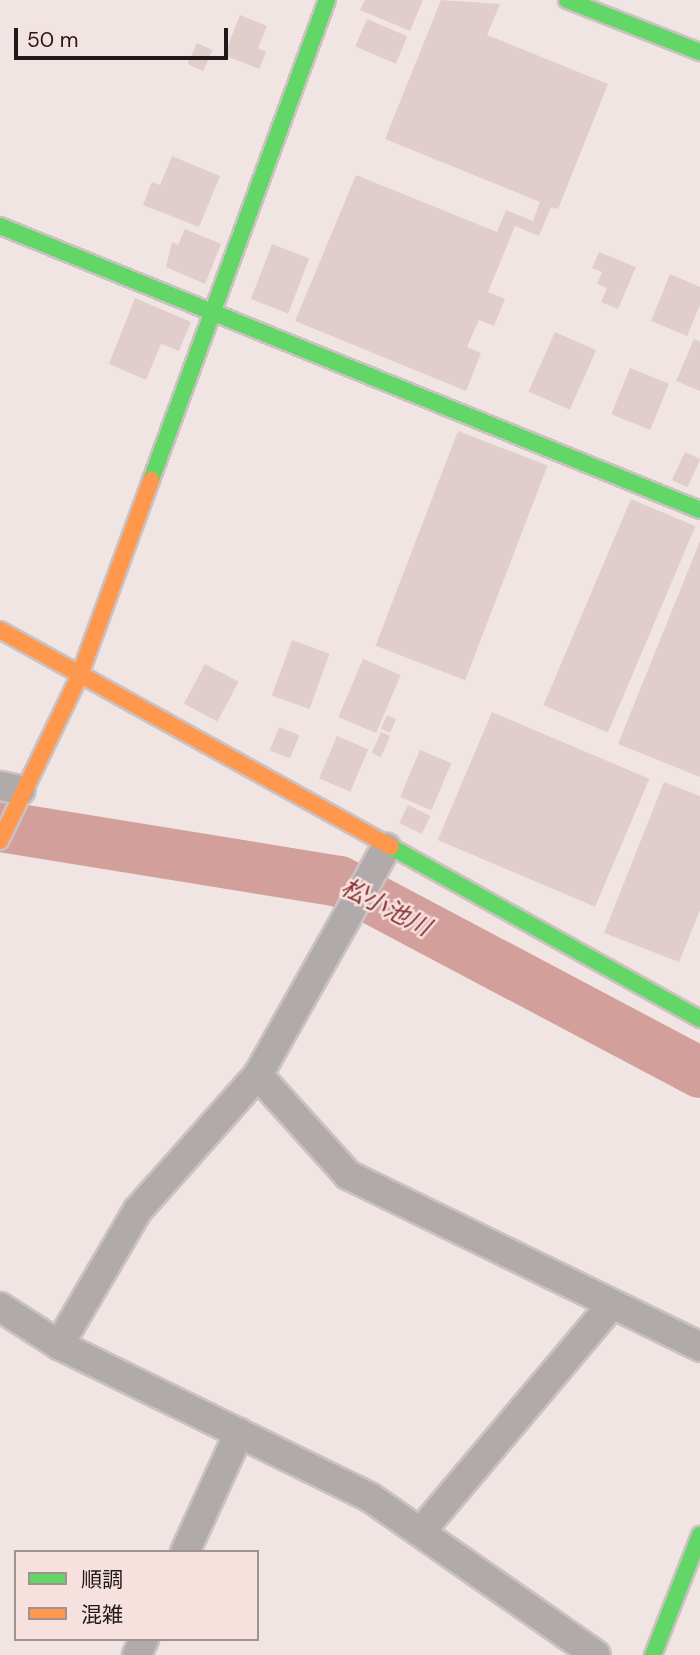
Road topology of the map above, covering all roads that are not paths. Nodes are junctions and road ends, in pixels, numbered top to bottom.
1 (327, 0) edge
2 (567, 0) edge
3 (700, 52) edge
4 (0, 226) edge
5 (214, 310) junction
6 (700, 510) edge
7 (0, 630) edge
8 (79, 677) junction
9 (14, 789) edge
10 (1, 840) edge
11 (386, 848) junction
12 (700, 1019) edge
13 (258, 1075) junction
14 (612, 1304) junction
15 (0, 1307) edge
16 (59, 1345) junction
17 (700, 1346) edge
18 (239, 1433) junction
19 (422, 1530) junction
20 (700, 1535) edge
21 (185, 1550) edge
22 (596, 1655) edge
23 (653, 1655) edge

1 - 5 street
2 - 3 street
4 - 5 street
5 - 6 street
5 - 8 street
7 - 8 street
8 - 9 street
8 - 11 street
9 - 10 street
11 - 12 street
11 - 13 street
13 - 14 street
13 - 16 street
14 - 17 street
14 - 19 street
15 - 16 street
16 - 18 street
18 - 19 street
18 - 21 street
19 - 22 street
20 - 23 street

